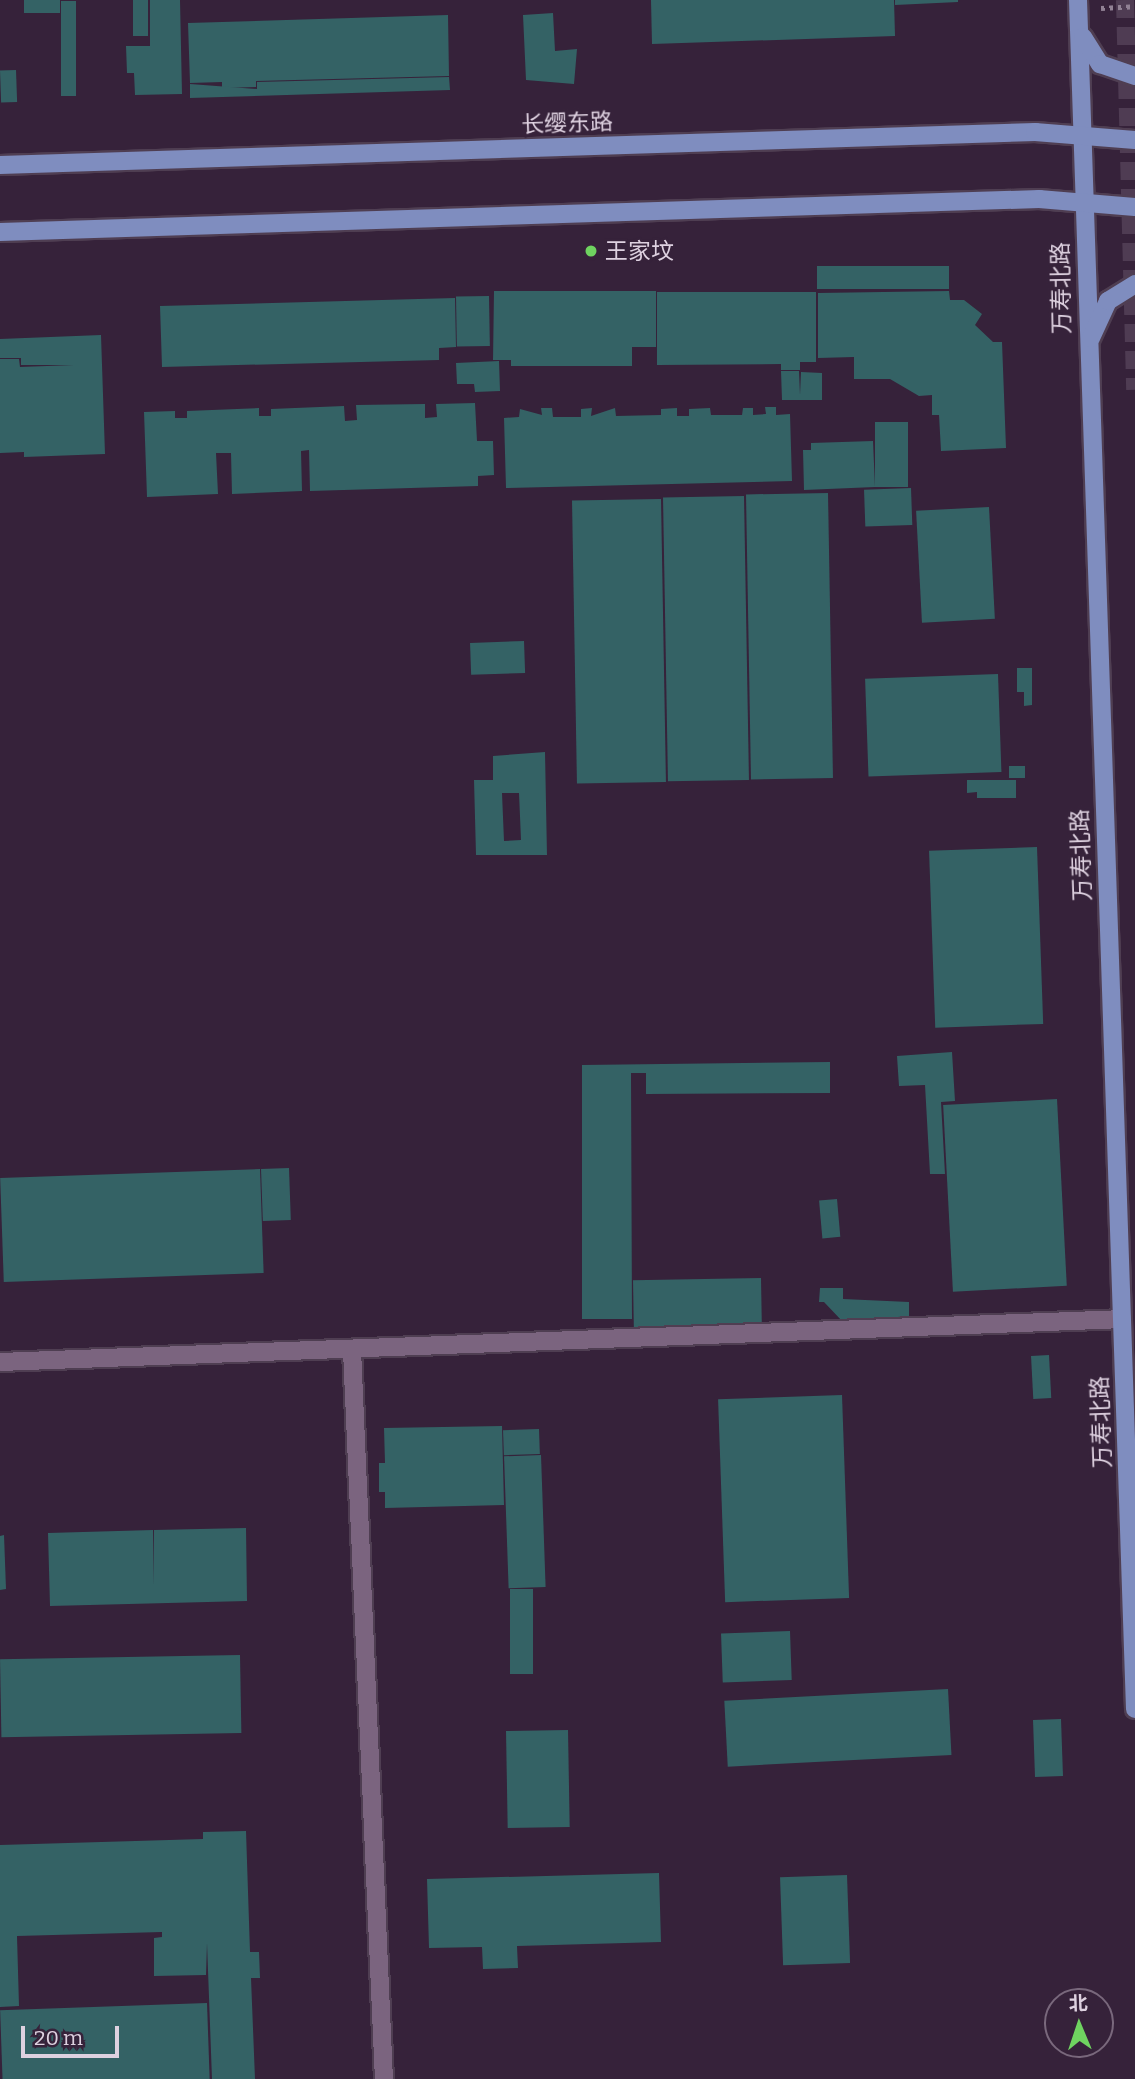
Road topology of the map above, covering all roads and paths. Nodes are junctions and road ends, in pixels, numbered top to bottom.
1 (1078, 0) edge
2 (1080, 31) junction
3 (1135, 76) edge
4 (1086, 136) junction
5 (1135, 140) edge
6 (0, 165) edge
7 (1084, 202) junction
8 (1135, 207) edge
9 (0, 232) edge
10 (1135, 284) edge
11 (1087, 366) junction
12 (1122, 1319) junction
13 (352, 1350) junction
14 (0, 1362) edge
15 (1135, 1709) edge
16 (384, 2079) edge

1 - 2 main road, 万寿北路
2 - 3 main road
2 - 4 main road, 万寿北路
4 - 5 main road, 长缨东路
4 - 6 main road, 长缨东路
4 - 7 main road, 万寿北路
7 - 8 main road
7 - 9 main road
7 - 11 main road, 万寿北路
10 - 11 main road
11 - 12 main road, 万寿北路
12 - 13 street
12 - 15 main road, 万寿北路
13 - 14 street
13 - 16 street

